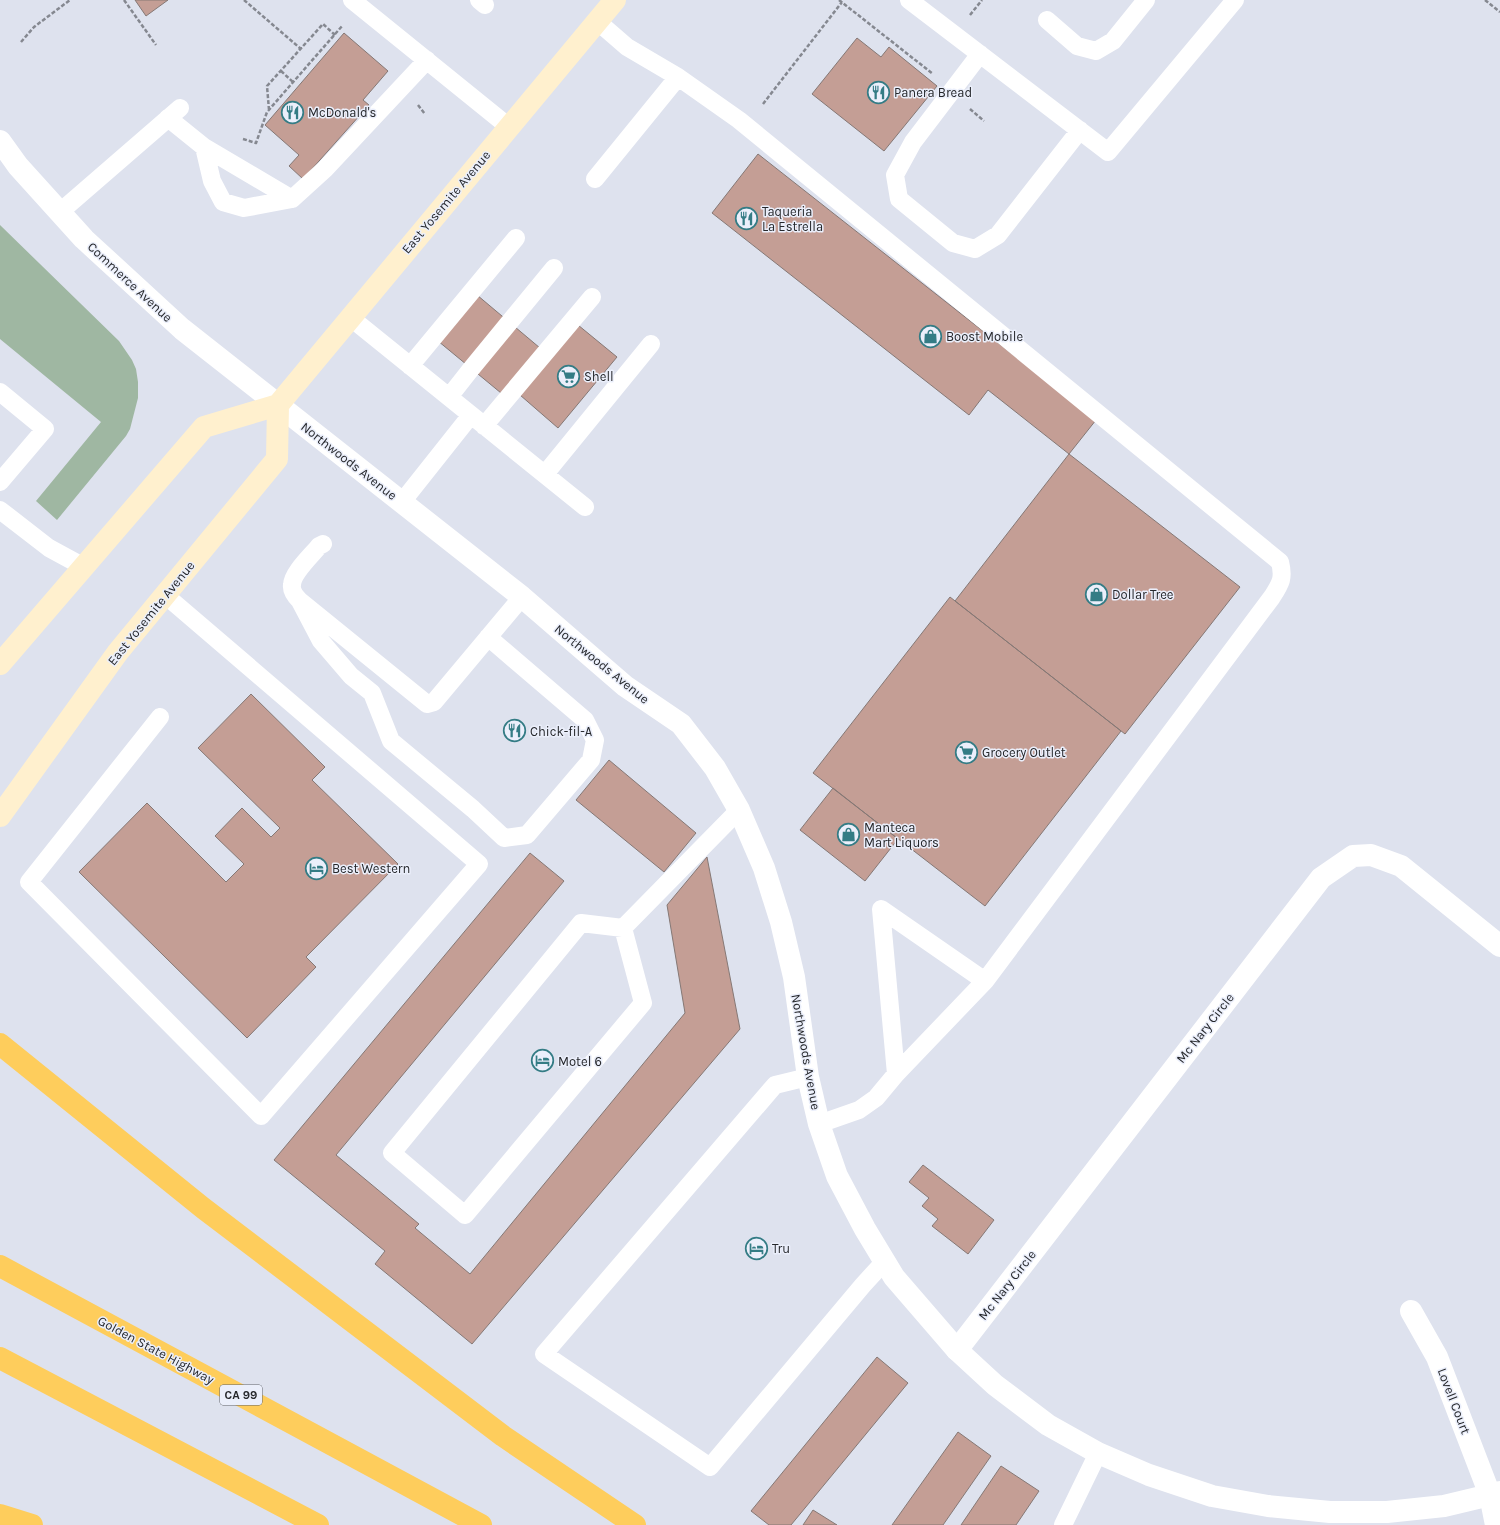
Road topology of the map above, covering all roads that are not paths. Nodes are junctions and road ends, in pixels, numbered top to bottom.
1 (352, 0) edge
2 (615, 0) edge
3 (909, 0) edge
4 (1146, 0) edge
5 (1235, 0) edge
6 (1047, 20) dead end
7 (597, 21) junction
8 (980, 54) junction
9 (426, 60) junction
10 (678, 77) junction
11 (509, 127) junction
12 (1080, 130) junction
13 (204, 147) junction
14 (2, 150) edge
15 (595, 179) dead end
16 (292, 199) junction
17 (60, 212) junction
18 (516, 238) dead end
19 (554, 268) dead end
20 (592, 297) dead end
21 (351, 318) junction
22 (651, 344) dead end
23 (410, 366) junction
24 (0, 392) edge
25 (449, 397) junction
26 (278, 404) junction
27 (478, 420) junction
28 (545, 474) junction
29 (0, 482) edge
30 (402, 502) junction
31 (585, 507) dead end
32 (0, 510) edge
33 (323, 544) dead end
34 (84, 567) junction
35 (165, 595) junction
36 (522, 597) junction
37 (300, 601) junction
38 (488, 637) junction
39 (0, 664) edge
40 (160, 717) dead end
41 (739, 810) junction
42 (0, 816) edge
43 (623, 928) junction
44 (1500, 946) edge
45 (985, 981) junction
46 (0, 1044) edge
47 (896, 1074) junction
48 (808, 1077) junction
49 (819, 1124) junction
50 (884, 1262) junction
51 (0, 1266) edge
52 (1411, 1311) dead end
53 (957, 1350) junction
54 (0, 1358) edge
55 (1098, 1453) junction
56 (1495, 1493) edge
57 (0, 1515) edge
58 (32, 1525) edge
59 (318, 1525) edge
60 (482, 1525) edge
61 (634, 1525) edge
62 (1063, 1525) edge
63 (1496, 1525) edge

1 - 9 lane
2 - 7 main road, East Yosemite Avenue
3 - 8 lane
4 - 6 lane
5 - 12 lane
7 - 10 lane
7 - 11 main road, East Yosemite Avenue
8 - 12 lane
8 - 12 lane
9 - 11 lane
9 - 16 lane
10 - 15 lane
10 - 45 lane
11 - 21 main road, East Yosemite Avenue
13 - 16 lane
13 - 16 lane
13 - 17 lane
14 - 17 street, Commerce Avenue
17 - 26 street, Commerce Avenue
18 - 23 lane
19 - 25 lane
20 - 27 lane
21 - 23 lane
21 - 26 main road, East Yosemite Avenue
22 - 28 lane
23 - 25 lane
24 - 29 lane
25 - 27 lane
26 - 30 street, Northwoods Avenue
26 - 34 main road
26 - 35 main road, East Yosemite Avenue
27 - 28 lane
27 - 30 lane
28 - 31 lane
30 - 36 street, Northwoods Avenue
32 - 34 lane
33 - 37 lane
34 - 39 main road
35 - 40 lane
35 - 42 main road, East Yosemite Avenue
36 - 38 lane
36 - 41 street, Northwoods Avenue
37 - 38 lane
37 - 38 lane
41 - 43 lane
41 - 48 street, Northwoods Avenue
43 - 43 lane
44 - 53 street, Mc Nary Circle
45 - 47 lane
45 - 47 lane
46 - 61 highway
47 - 49 lane
48 - 49 street, Northwoods Avenue
48 - 50 lane
49 - 50 street, Northwoods Avenue
50 - 53 street, Northwoods Avenue
51 - 60 highway, Golden State Highway / CA 99
52 - 56 street, Lovell Court
53 - 55 street, Northwoods Avenue
54 - 59 highway
55 - 56 street, Northwoods Avenue
55 - 62 lane
56 - 63 street, Lovell Court
57 - 58 highway

